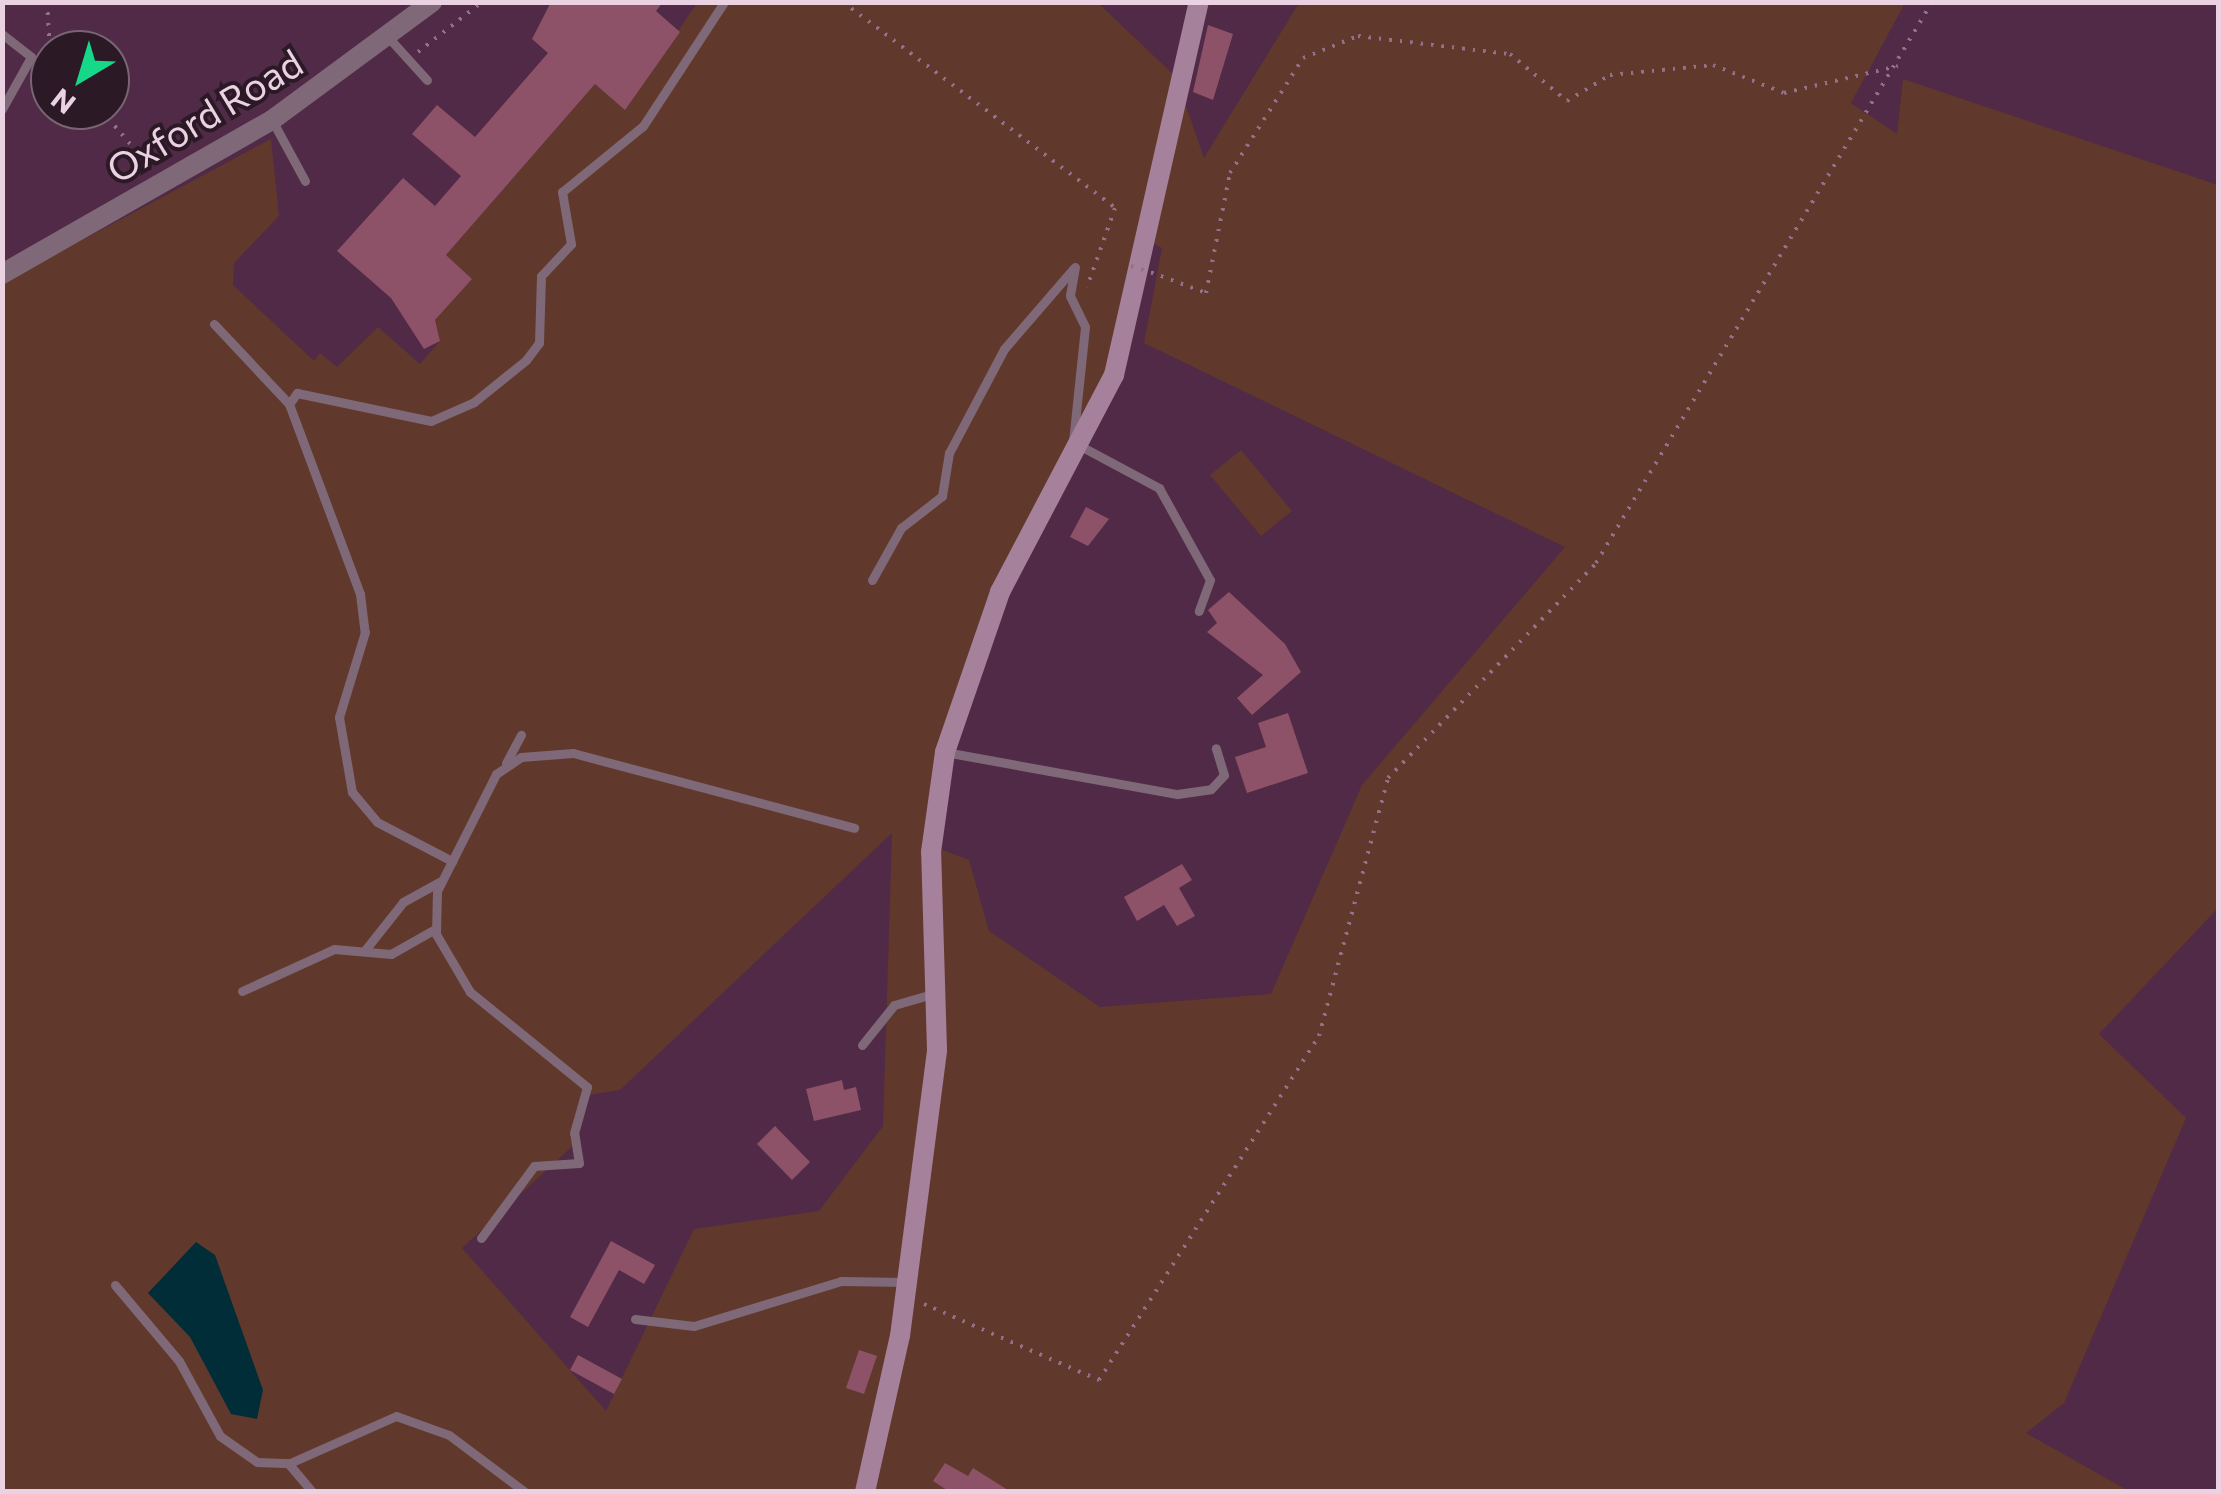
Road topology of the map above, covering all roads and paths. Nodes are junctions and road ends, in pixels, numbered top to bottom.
1 (47, 2) edge
2 (432, 2) edge
3 (482, 2) edge
4 (724, 2) edge
5 (843, 2) edge
6 (1199, 2) edge
7 (1932, 2) edge
8 (49, 30) edge
9 (2, 34) edge
10 (388, 37) junction
11 (407, 61) junction
12 (1898, 66) junction
13 (427, 80) dead end
14 (2, 109) edge
15 (272, 120) junction
16 (118, 130) edge
17 (305, 181) dead end
18 (163, 182) junction
19 (7, 264) edge
20 (1125, 282) dead end
21 (1078, 313) junction
22 (214, 324) dead end
23 (290, 404) junction
24 (1078, 452) junction
25 (872, 580) dead end
26 (1199, 611) dead end
27 (522, 736) dead end
28 (1216, 748) dead end
29 (945, 752) junction
30 (506, 763) junction
31 (854, 828) dead end
32 (452, 860) junction
33 (441, 881) junction
34 (435, 928) junction
35 (365, 950) junction
36 (242, 991) dead end
37 (938, 993) junction
38 (862, 1046) dead end
39 (481, 1238) dead end
40 (115, 1286) dead end
41 (907, 1289) junction
42 (635, 1319) dead end
43 (288, 1463) junction
44 (312, 1492) edge
45 (524, 1492) edge
46 (865, 1492) edge

1 - 8 path
2 - 10 street, Oxford Road
3 - 11 path
4 - 23 lane
5 - 21 path
6 - 24 main road
7 - 12 path
9 - 14 lane
10 - 11 lane
10 - 15 street, Oxford Road
11 - 13 lane
12 - 20 path, bridge
12 - 41 path
15 - 17 lane
15 - 18 street, Oxford Road
16 - 18 path
18 - 19 street, Oxford Road
21 - 24 lane
21 - 25 lane
22 - 23 lane
23 - 32 lane
24 - 26 lane
24 - 29 main road
27 - 30 lane
28 - 29 lane
29 - 37 main road
30 - 31 lane
30 - 32 lane
32 - 33 lane
33 - 34 lane
33 - 35 lane
34 - 35 lane
34 - 39 lane
35 - 36 lane
37 - 38 lane
37 - 41 main road
40 - 43 lane
41 - 42 lane
41 - 46 main road
43 - 44 lane
43 - 45 lane

